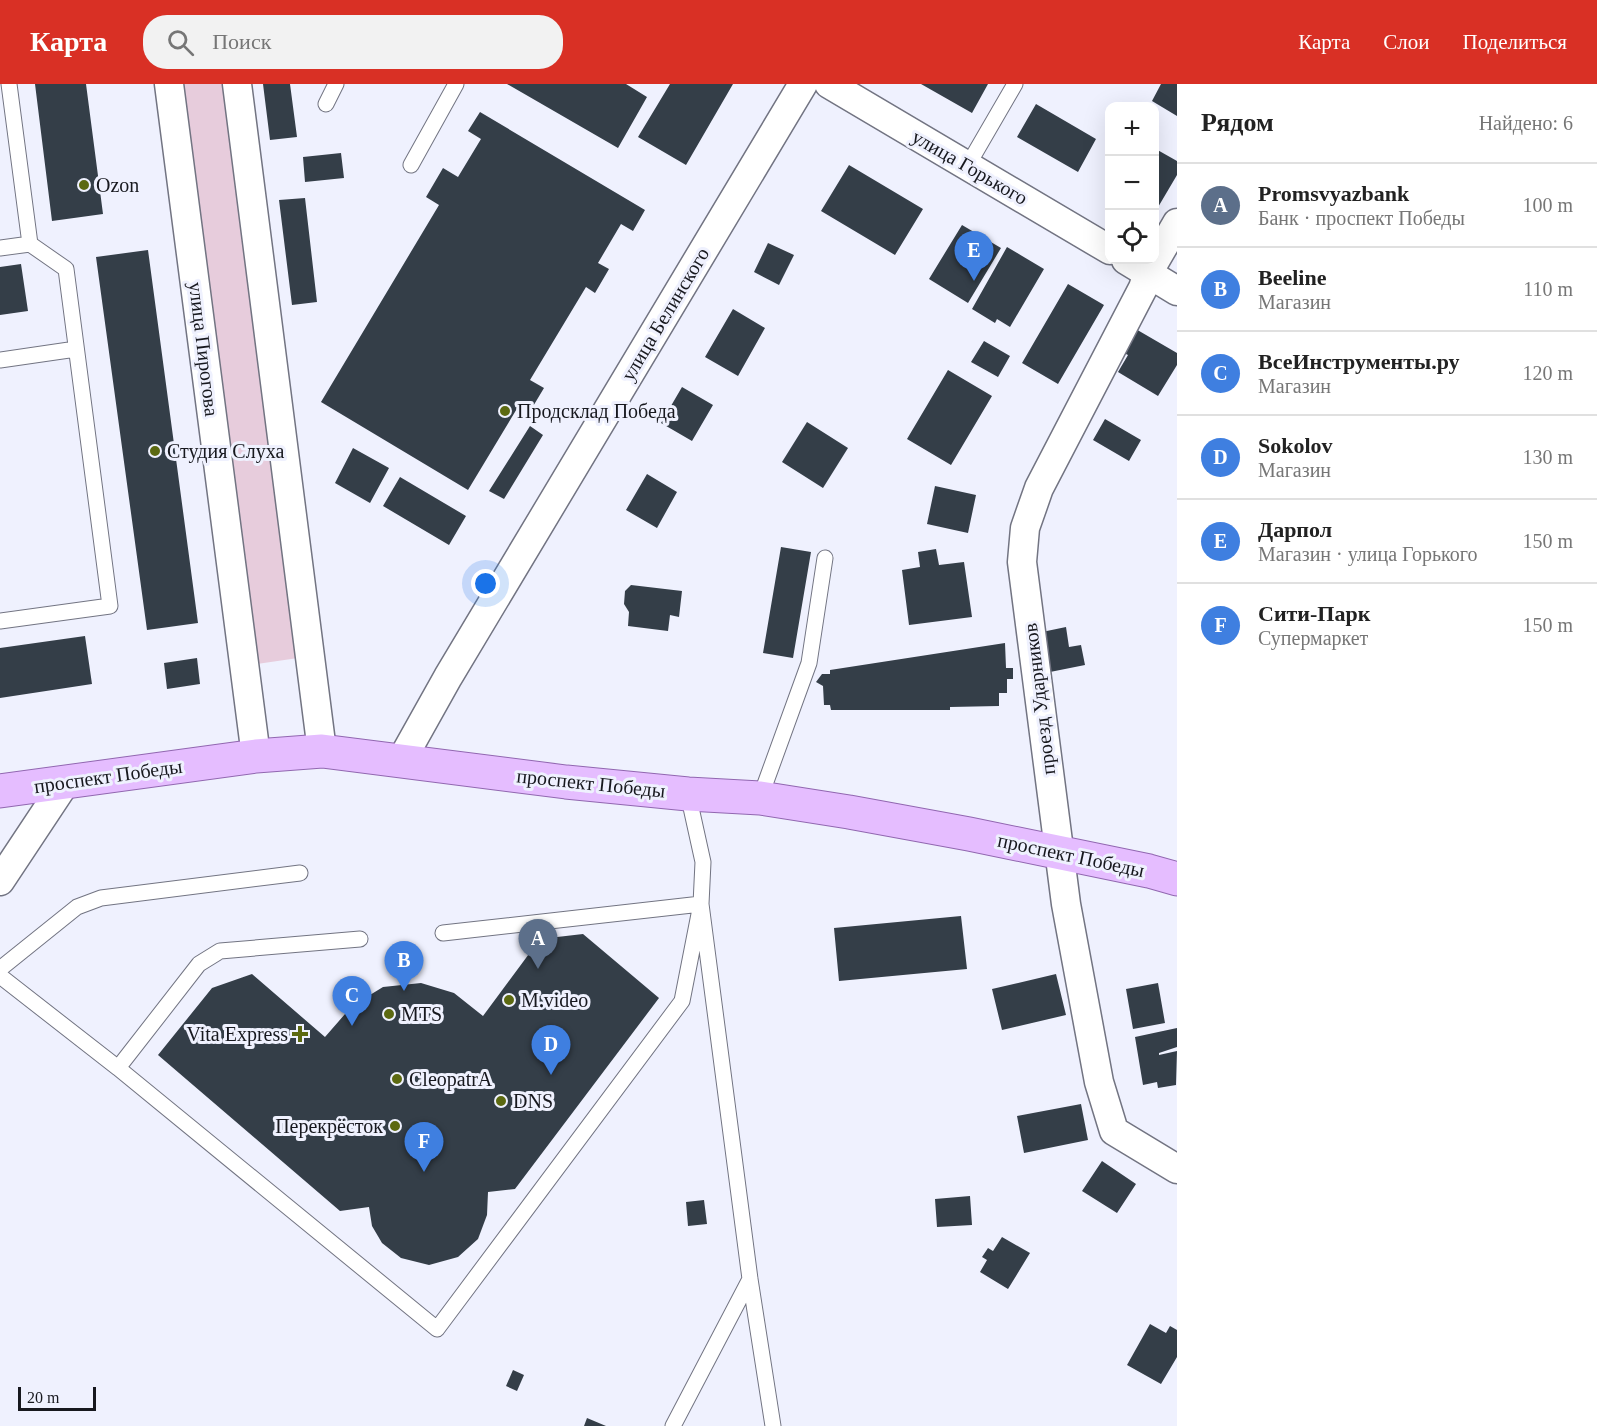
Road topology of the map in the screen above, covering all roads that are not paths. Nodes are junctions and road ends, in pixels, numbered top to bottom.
1 (9, 84) edge
2 (169, 84) edge
3 (237, 84) edge
4 (336, 84) edge
5 (456, 84) edge
6 (803, 84) edge
7 (829, 84) edge
8 (1015, 84) edge
9 (326, 104) dead end
10 (411, 165) dead end
11 (968, 165) junction
12 (1177, 224) edge
13 (30, 244) junction
14 (1105, 247) edge
15 (0, 248) edge
16 (1137, 266) edge
17 (1177, 291) edge
18 (76, 349) junction
19 (0, 360) edge
20 (825, 558) dead end
21 (0, 621) edge
22 (322, 751) junction
23 (256, 756) junction
24 (401, 761) junction
25 (65, 783) junction
26 (0, 791) edge
27 (688, 794) junction
28 (760, 798) junction
29 (1059, 854) junction
30 (300, 873) dead end
31 (1177, 879) edge
32 (0, 881) edge
33 (701, 904) junction
34 (443, 933) dead end
35 (360, 939) dead end
36 (0, 969) edge
37 (0, 976) edge
38 (118, 1068) junction
39 (1177, 1169) edge
40 (750, 1279) junction
41 (673, 1426) edge
42 (773, 1426) edge

1 - 13 lane
2 - 23 street, улица Пирогова
3 - 22 street
4 - 9 lane
5 - 10 lane
6 - 24 street, улица Белинского
7 - 11 street, улица Горького
8 - 11 lane
11 - 14 street, улица Горького
12 - 16 street, проезд Ударников
13 - 15 lane
13 - 18 lane
16 - 17 street
16 - 29 street, проезд Ударников
18 - 19 lane
18 - 21 lane
20 - 28 lane
22 - 23 main road, проспект Победы
22 - 24 main road, проспект Победы
23 - 25 main road, проспект Победы
24 - 27 main road, проспект Победы
25 - 26 main road, проспект Победы
25 - 32 street
27 - 28 main road, проспект Победы
27 - 33 lane
28 - 29 main road, проспект Победы
29 - 31 main road, проспект Победы
29 - 39 street, проезд Ударников
30 - 36 lane
33 - 34 lane
33 - 38 lane
33 - 40 lane
35 - 38 lane
37 - 38 lane
40 - 41 lane
40 - 42 lane

